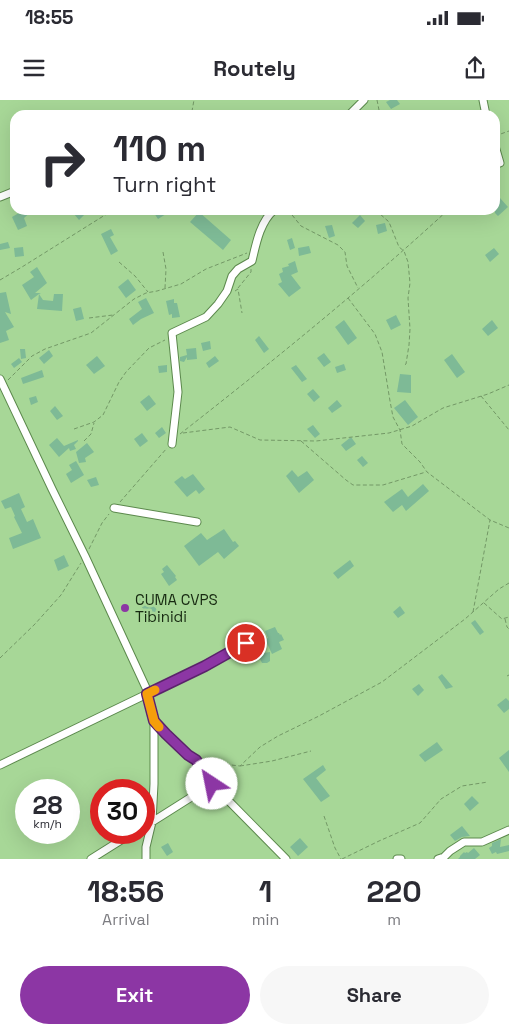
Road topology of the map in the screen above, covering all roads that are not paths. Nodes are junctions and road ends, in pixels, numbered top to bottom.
1 (364, 100) edge
2 (354, 110) edge
3 (268, 215) edge
4 (1, 382) edge
5 (172, 444) road end
6 (114, 508) road end
7 (197, 522) dead end
8 (246, 643) dead end
9 (147, 694) junction
10 (154, 721) junction
11 (0, 765) edge
12 (154, 779) edge
13 (212, 784) junction
14 (155, 820) edge
15 (509, 830) edge
16 (114, 844) edge
17 (147, 844) edge
18 (90, 859) edge
19 (146, 859) edge
20 (286, 859) edge
21 (397, 859) edge
22 (401, 859) edge
23 (438, 859) edge

1 - 2 street
3 - 5 street
4 - 9 street
6 - 7 street
8 - 9 street
9 - 10 street
9 - 11 street
10 - 12 street
10 - 13 street
13 - 14 street
13 - 20 street
15 - 23 street
16 - 18 street
17 - 19 street
21 - 22 street

